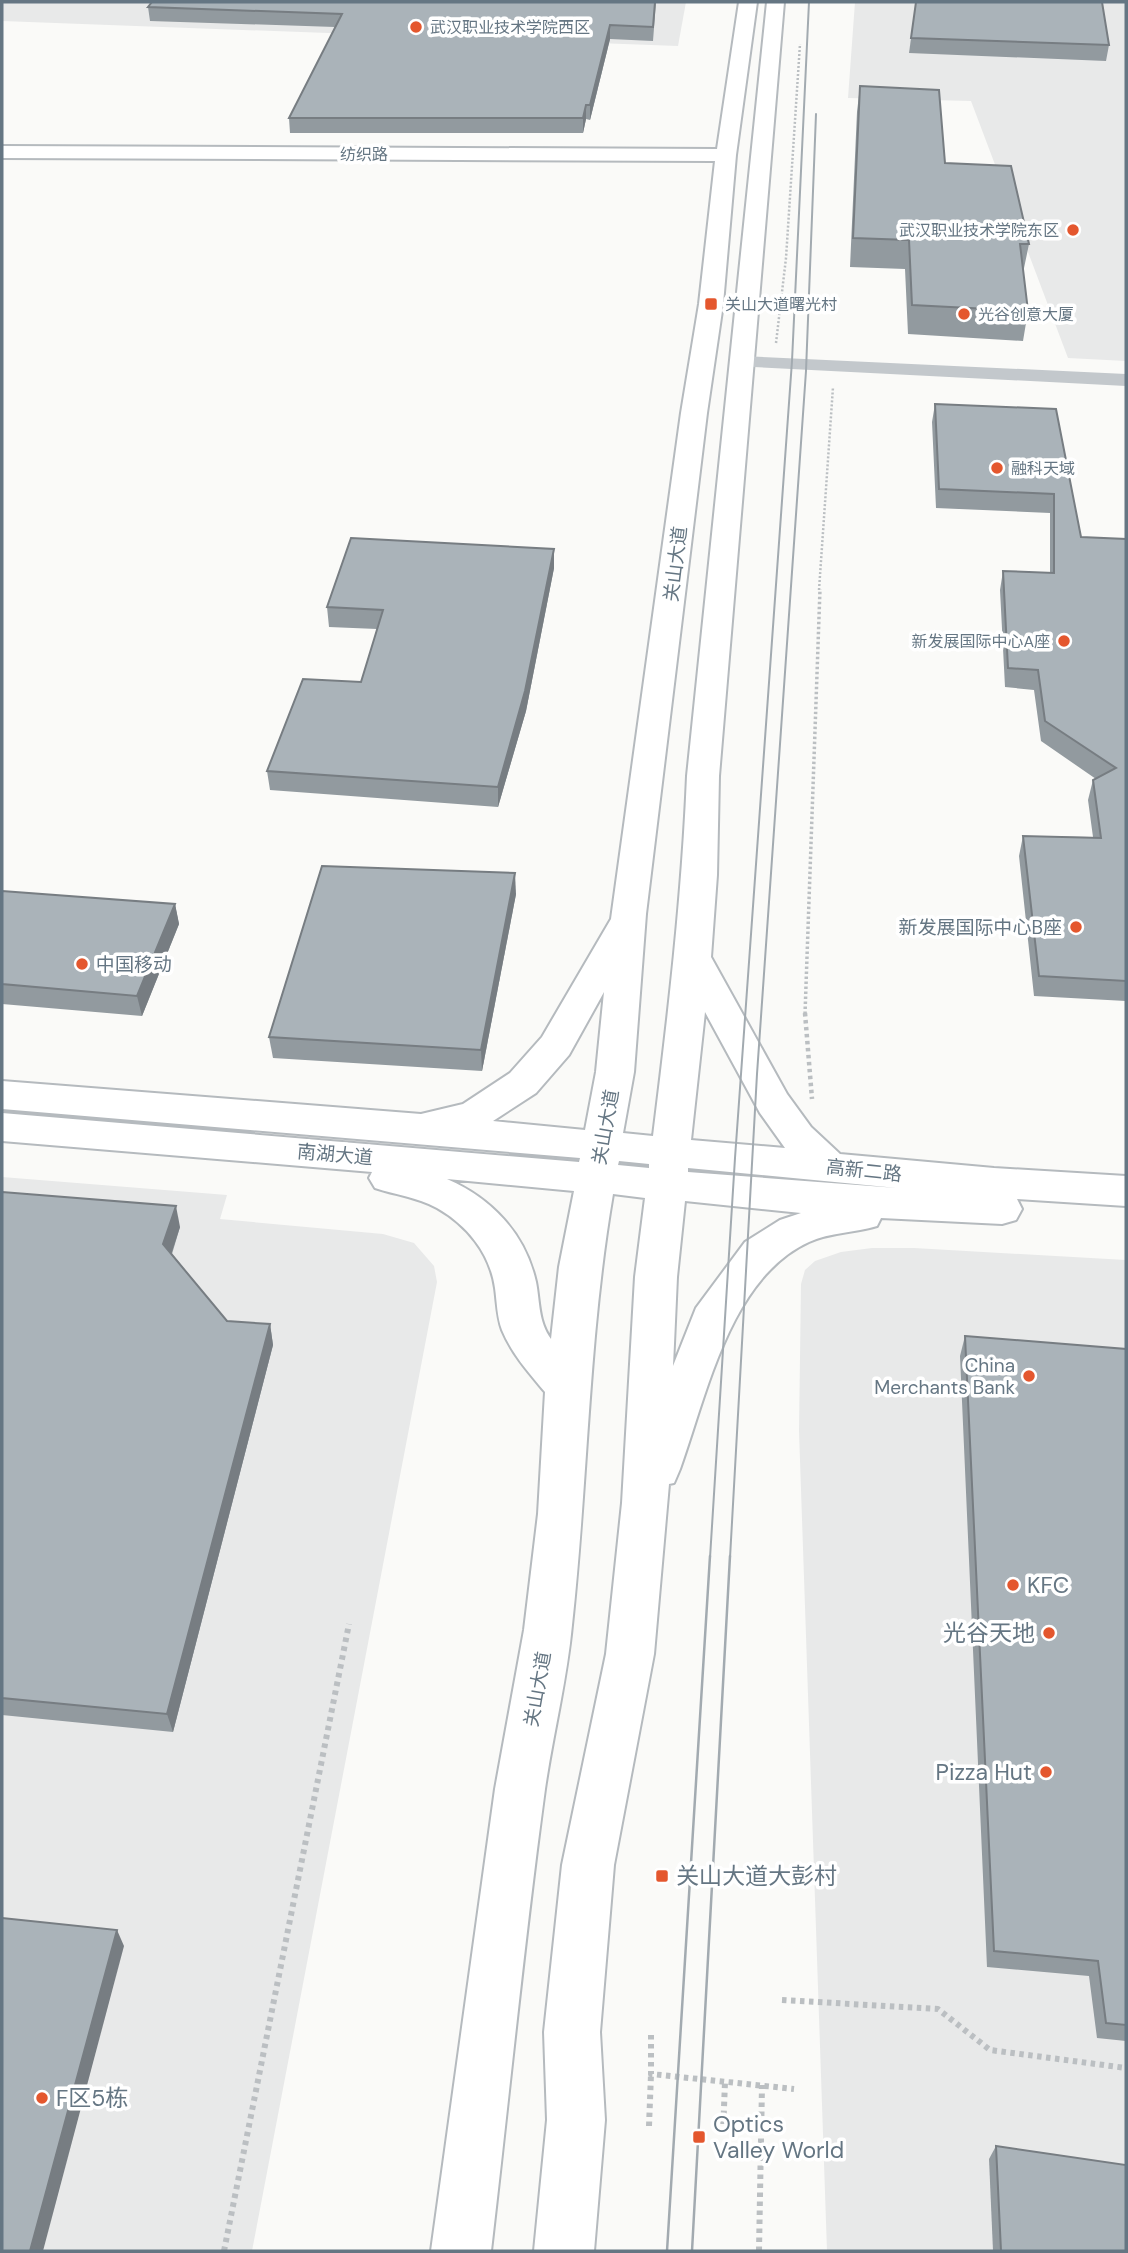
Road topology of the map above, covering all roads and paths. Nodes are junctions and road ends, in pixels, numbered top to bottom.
1 (748, 2) edge
2 (776, 2) edge
3 (800, 39) dead end
4 (2, 152) edge
5 (726, 155) junction
6 (775, 351) junction
7 (743, 355) junction
8 (1126, 368) edge
9 (1126, 380) edge
10 (833, 383) dead end
11 (629, 914) junction
12 (693, 957) junction
13 (2, 1095) edge
14 (813, 1106) dead end
15 (2, 1127) edge
16 (419, 1128) junction
17 (156, 1139) junction
18 (599, 1162) junction
19 (829, 1167) junction
20 (669, 1169) junction
21 (1126, 1191) edge
22 (939, 1205) junction
23 (1126, 1217) edge
24 (567, 1388) junction
25 (645, 1503) junction
26 (349, 1624) dead end
27 (782, 2000) dead end
28 (651, 2035) dead end
29 (1126, 2068) edge
30 (651, 2074) junction
31 (725, 2082) junction
32 (762, 2085) junction
33 (794, 2089) dead end
34 (649, 2126) dead end
35 (723, 2133) dead end
36 (224, 2251) edge
37 (461, 2251) edge
38 (565, 2251) edge
39 (759, 2251) edge

1 - 5 main road, 关山大道
2 - 7 main road
3 - 6 path
4 - 5 main road, 纺织路
5 - 11 main road, 关山大道
6 - 7 street
6 - 8 street
7 - 9 street
7 - 12 main road
10 - 14 path
11 - 16 main road
11 - 18 main road, 关山大道
12 - 19 main road
12 - 20 main road
13 - 16 main road, 南湖大道
15 - 17 main road, 南湖大道
16 - 18 main road, 南湖大道
17 - 18 main road, 南湖大道
17 - 24 main road
18 - 20 main road, 南湖大道
18 - 24 main road, 关山大道
19 - 20 main road, 高新二路
19 - 21 main road, 高新二路
20 - 22 main road, 高新二路
20 - 25 main road
22 - 23 main road, 高新二路
22 - 25 main road
24 - 37 main road, 关山大道
25 - 38 main road
26 - 36 path
27 - 29 path
28 - 30 path
30 - 31 path
30 - 34 path
31 - 32 path
31 - 35 path
32 - 33 path
32 - 39 path

